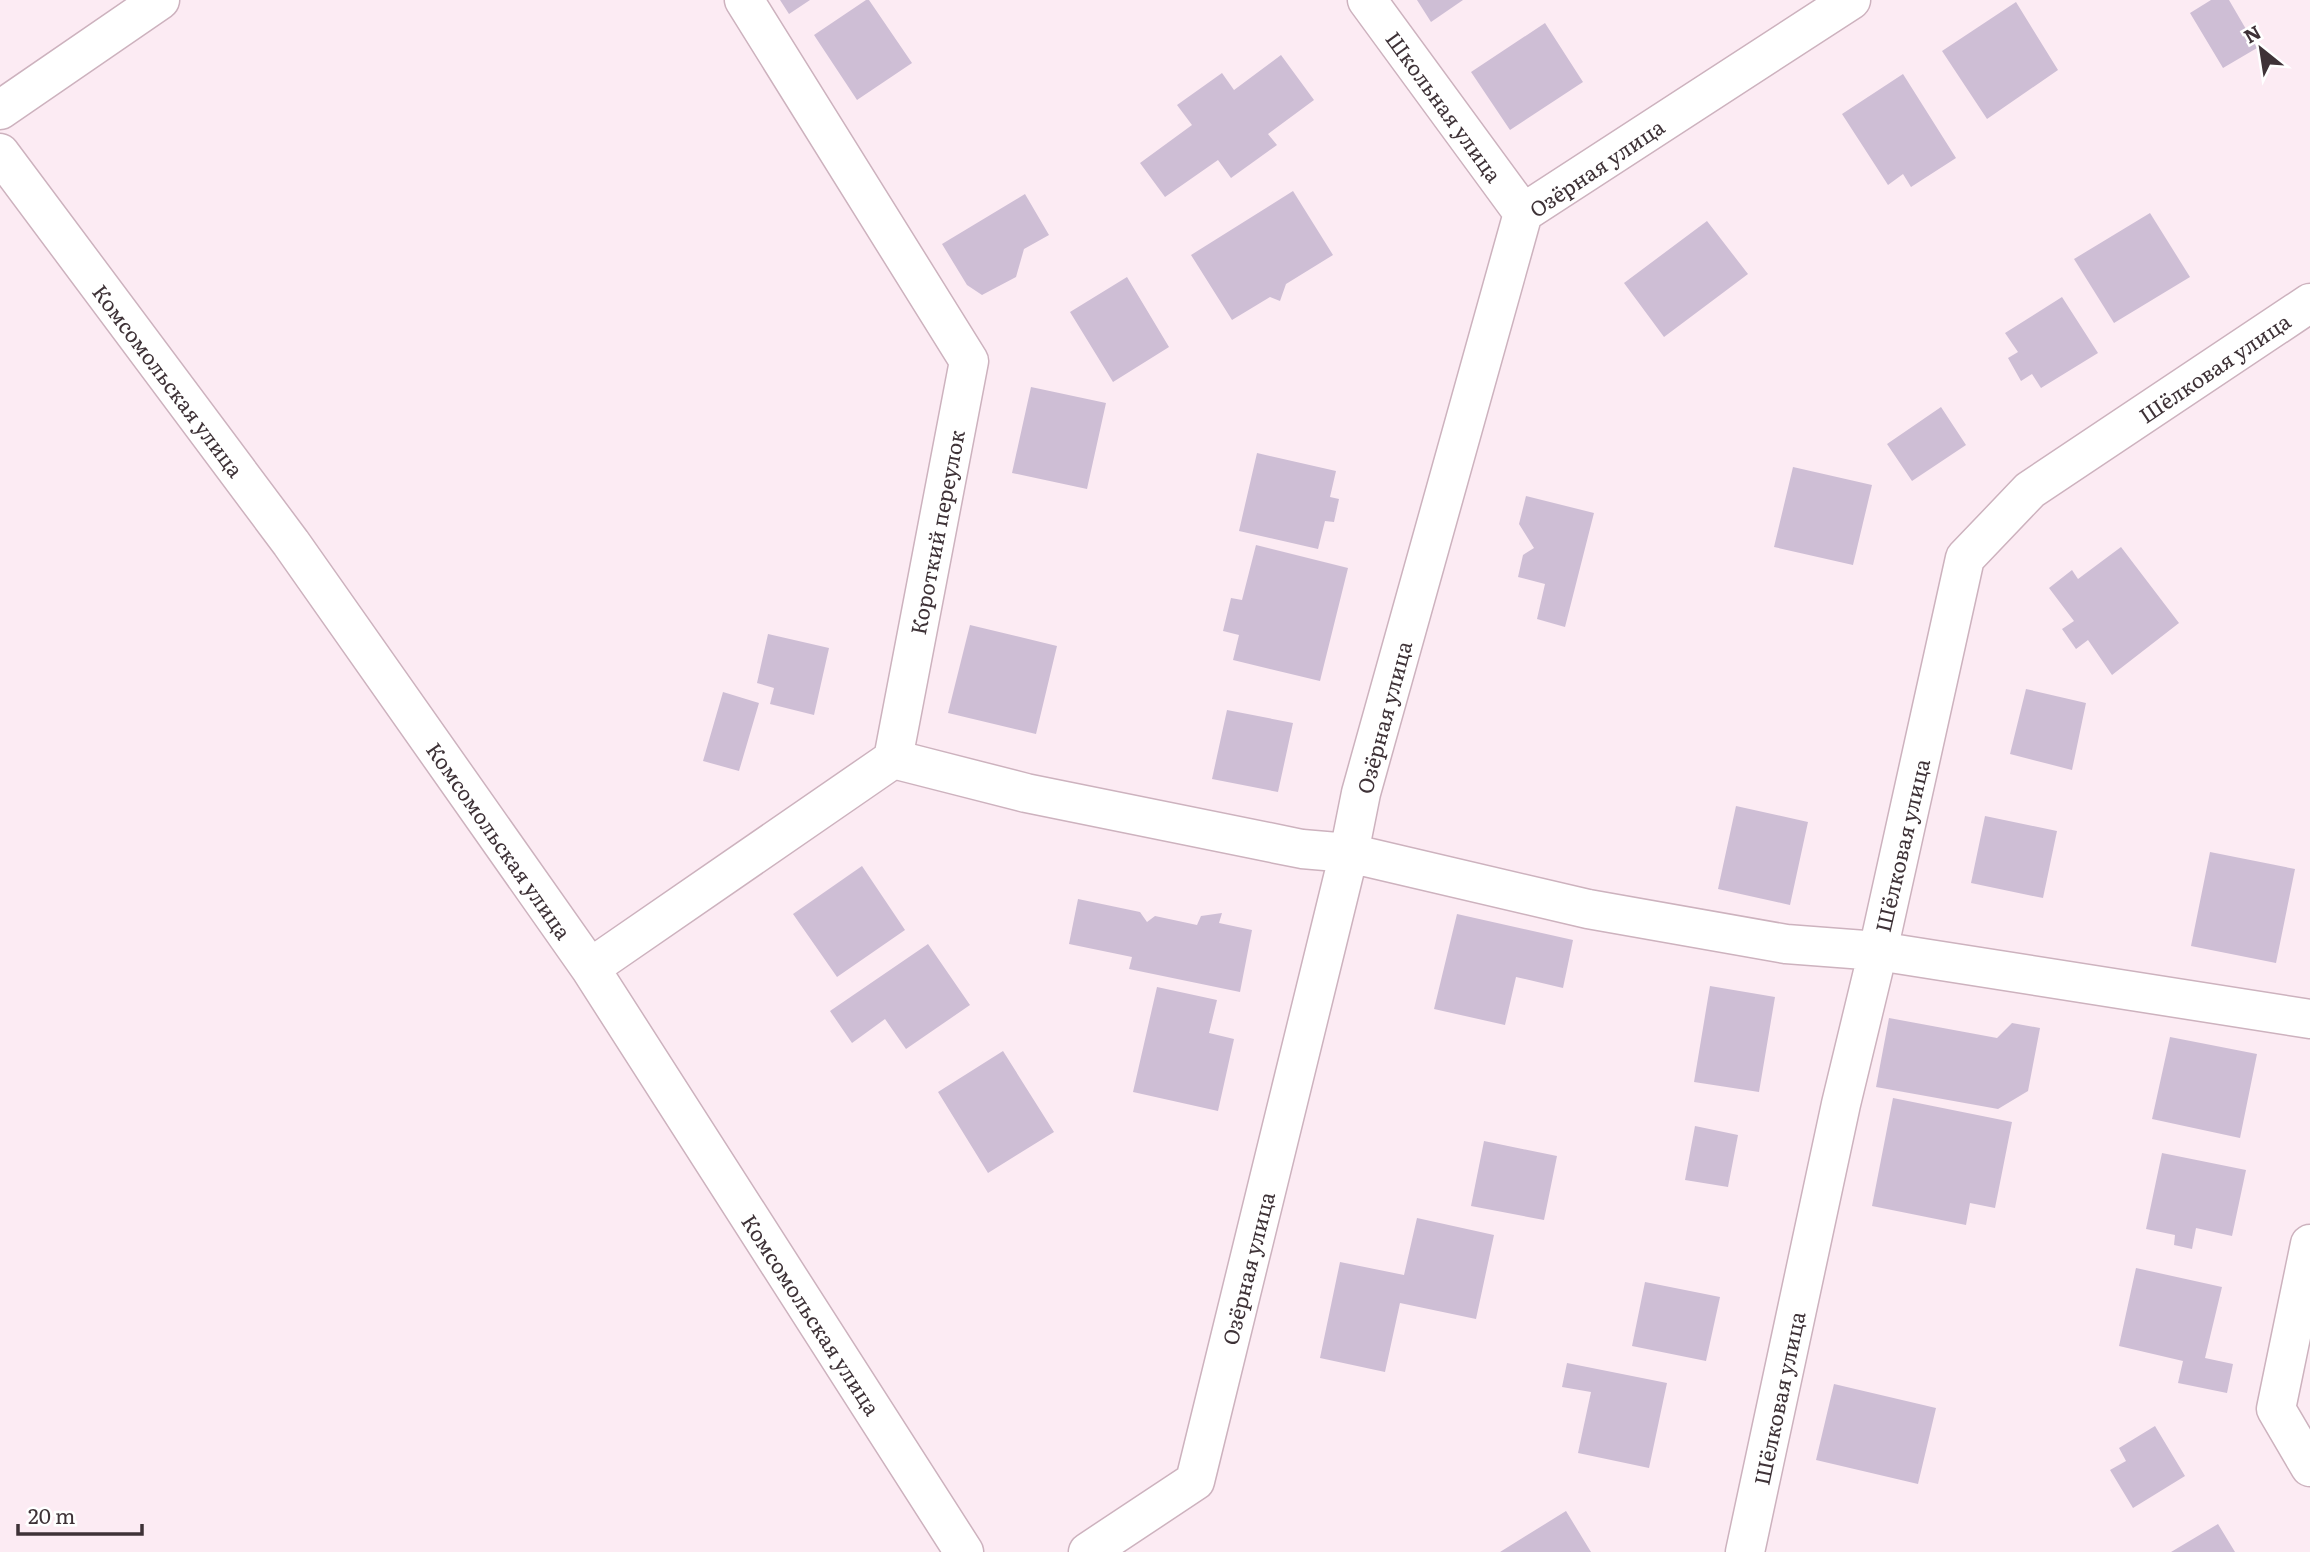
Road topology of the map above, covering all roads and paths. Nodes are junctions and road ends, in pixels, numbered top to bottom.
1 (160, 0) edge
2 (744, 0) edge
3 (1367, 0) edge
4 (1851, 0) edge
5 (0, 110) edge
6 (0, 153) edge
7 (1523, 213) junction
8 (2310, 303) edge
9 (893, 759) junction
10 (1349, 853) junction
11 (1878, 951) junction
12 (590, 968) junction
13 (2310, 1019) edge
14 (2310, 1244) edge
15 (2310, 1467) edge
16 (964, 1552) edge
17 (1088, 1552) edge
18 (1745, 1552) edge

1 - 5 street
2 - 9 street, Короткий переулок
3 - 7 street, Школьная улица
4 - 7 street, Озёрная улица
6 - 12 street, Комсомольская улица
7 - 10 street, Озёрная улица
8 - 11 street, Шёлковая улица
9 - 10 street
9 - 12 street
10 - 11 street
10 - 17 street, Озёрная улица
11 - 13 street
11 - 18 street, Шёлковая улица
12 - 16 street, Комсомольская улица
14 - 15 street

